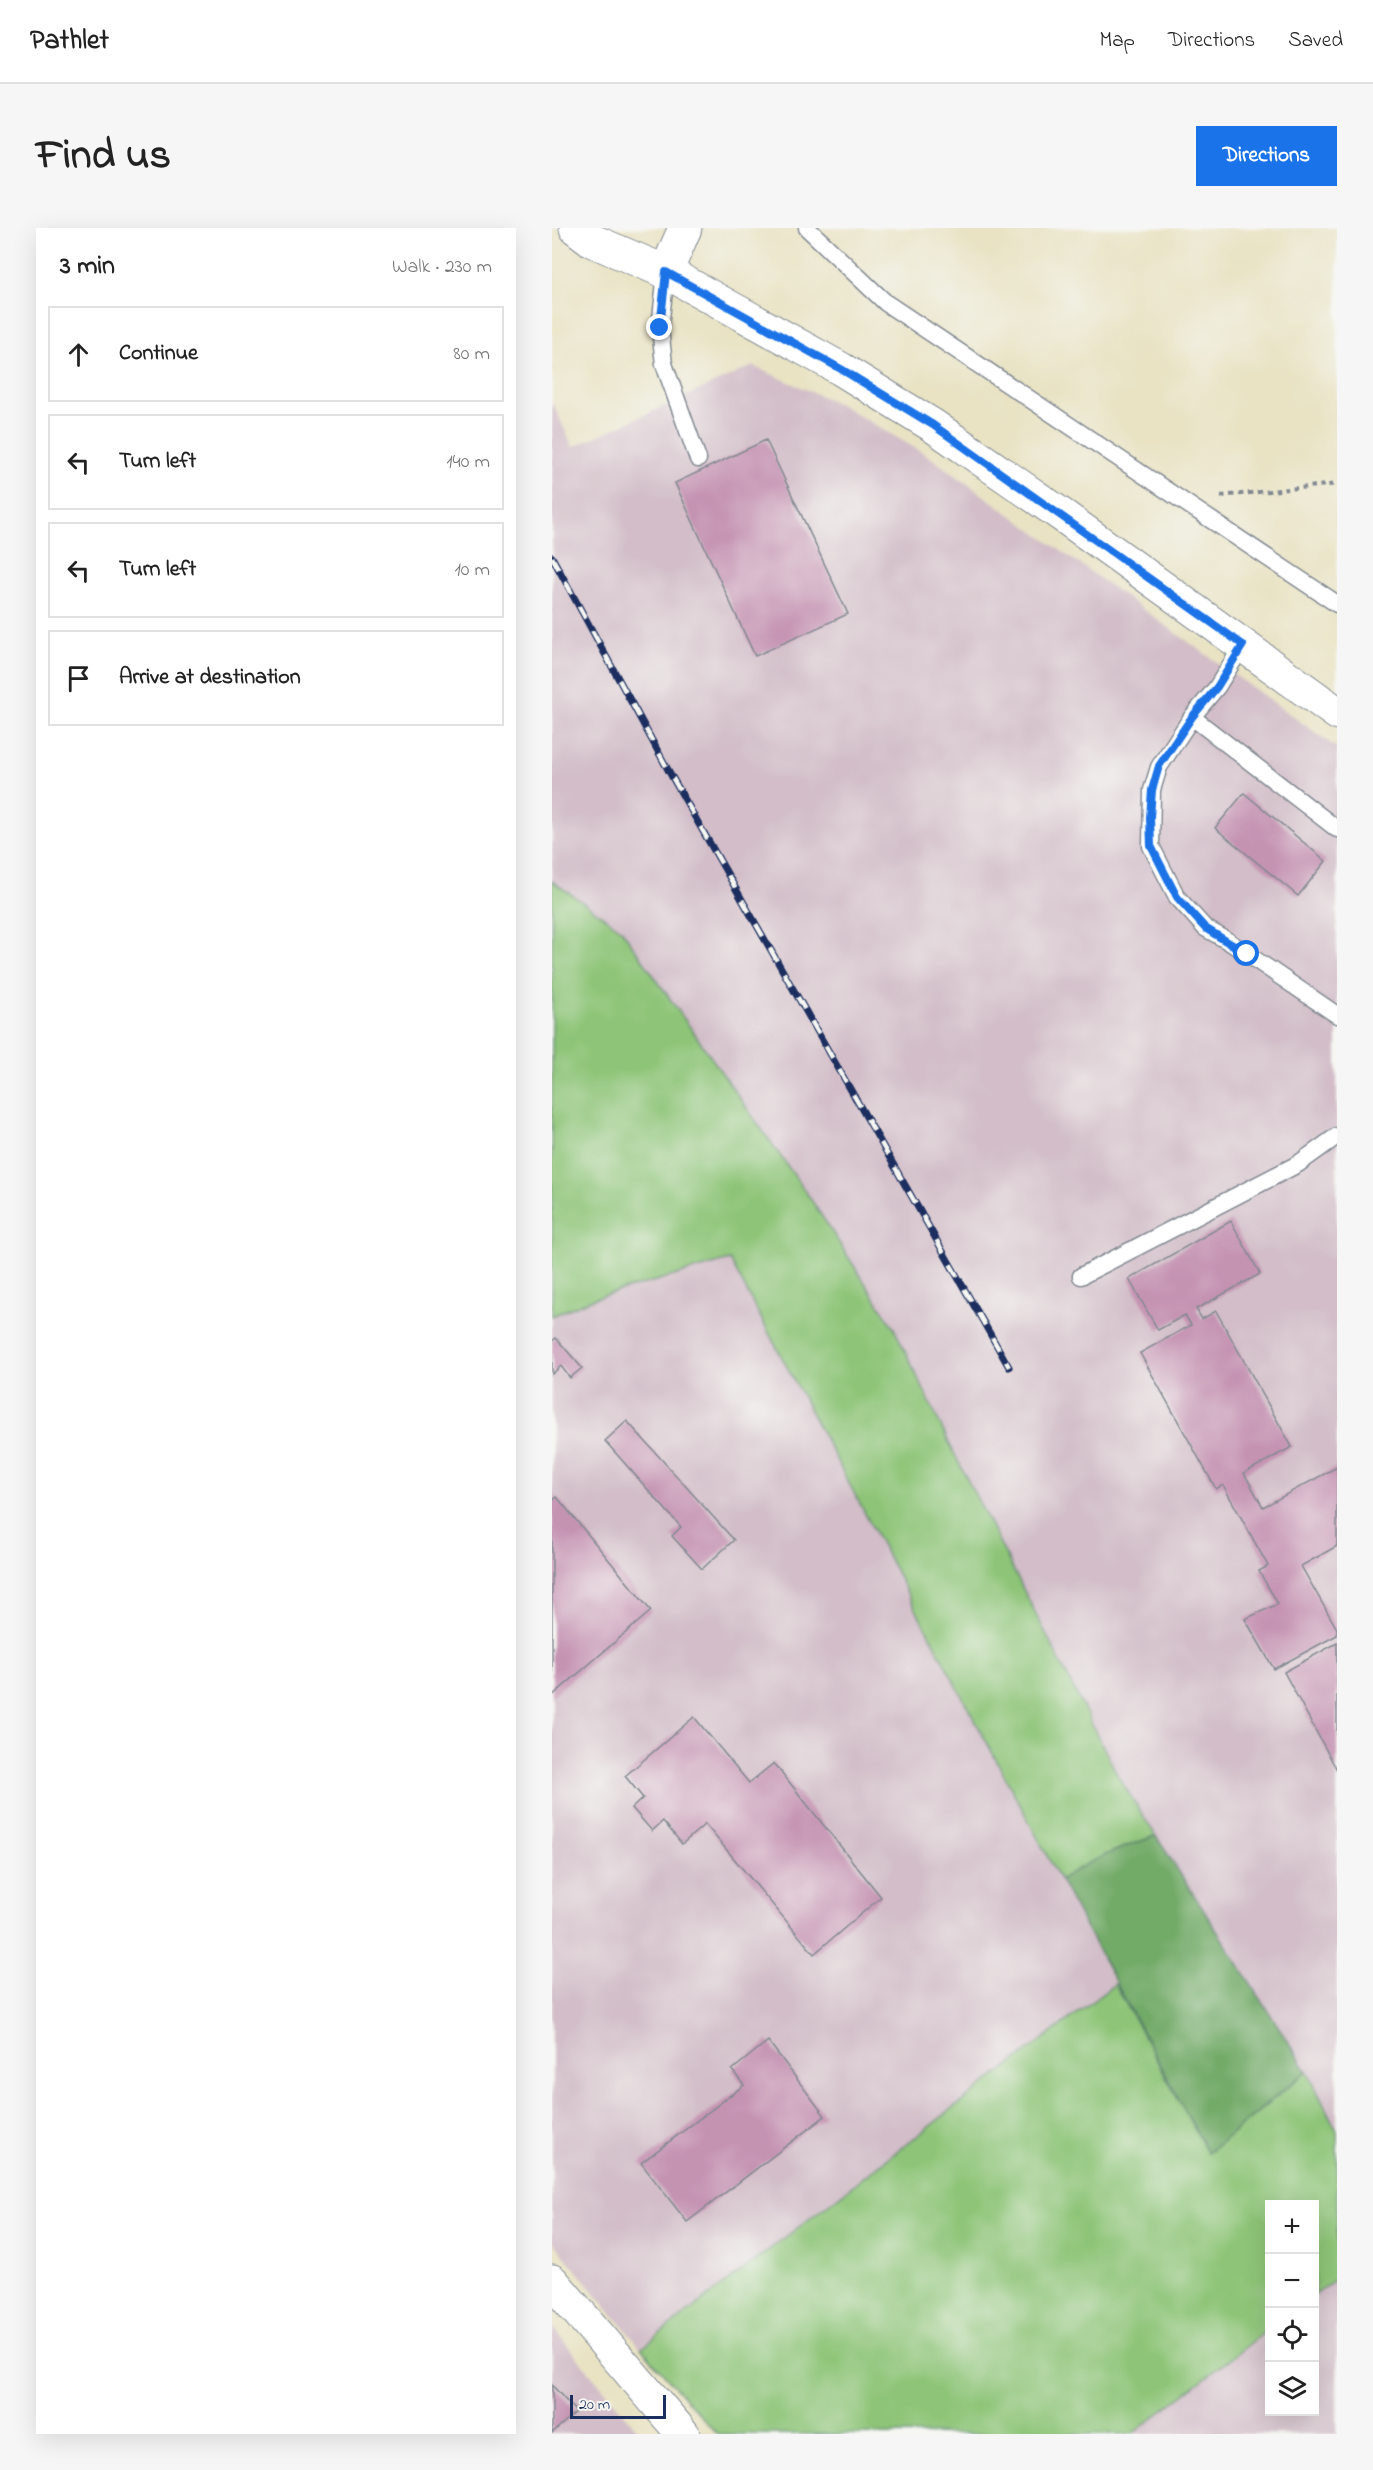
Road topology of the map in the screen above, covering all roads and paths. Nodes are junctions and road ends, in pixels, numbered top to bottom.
1 (576, 228) edge
2 (685, 228) edge
3 (807, 228) edge
4 (666, 272) junction
5 (698, 459) dead end
6 (1337, 484) edge
7 (1184, 500) junction
8 (1337, 604) edge
9 (1243, 645) junction
10 (1337, 713) edge
11 (1192, 717) junction
12 (1337, 829) edge
13 (1337, 1015) edge
14 (1337, 1136) edge
15 (1081, 1276) dead end
16 (552, 2281) edge
17 (683, 2434) edge

1 - 4 street
2 - 4 street
3 - 7 lane
4 - 5 lane
4 - 9 street
6 - 7 path
7 - 8 lane
9 - 10 street
9 - 11 lane
11 - 12 lane
11 - 13 lane
14 - 15 lane
16 - 17 street

